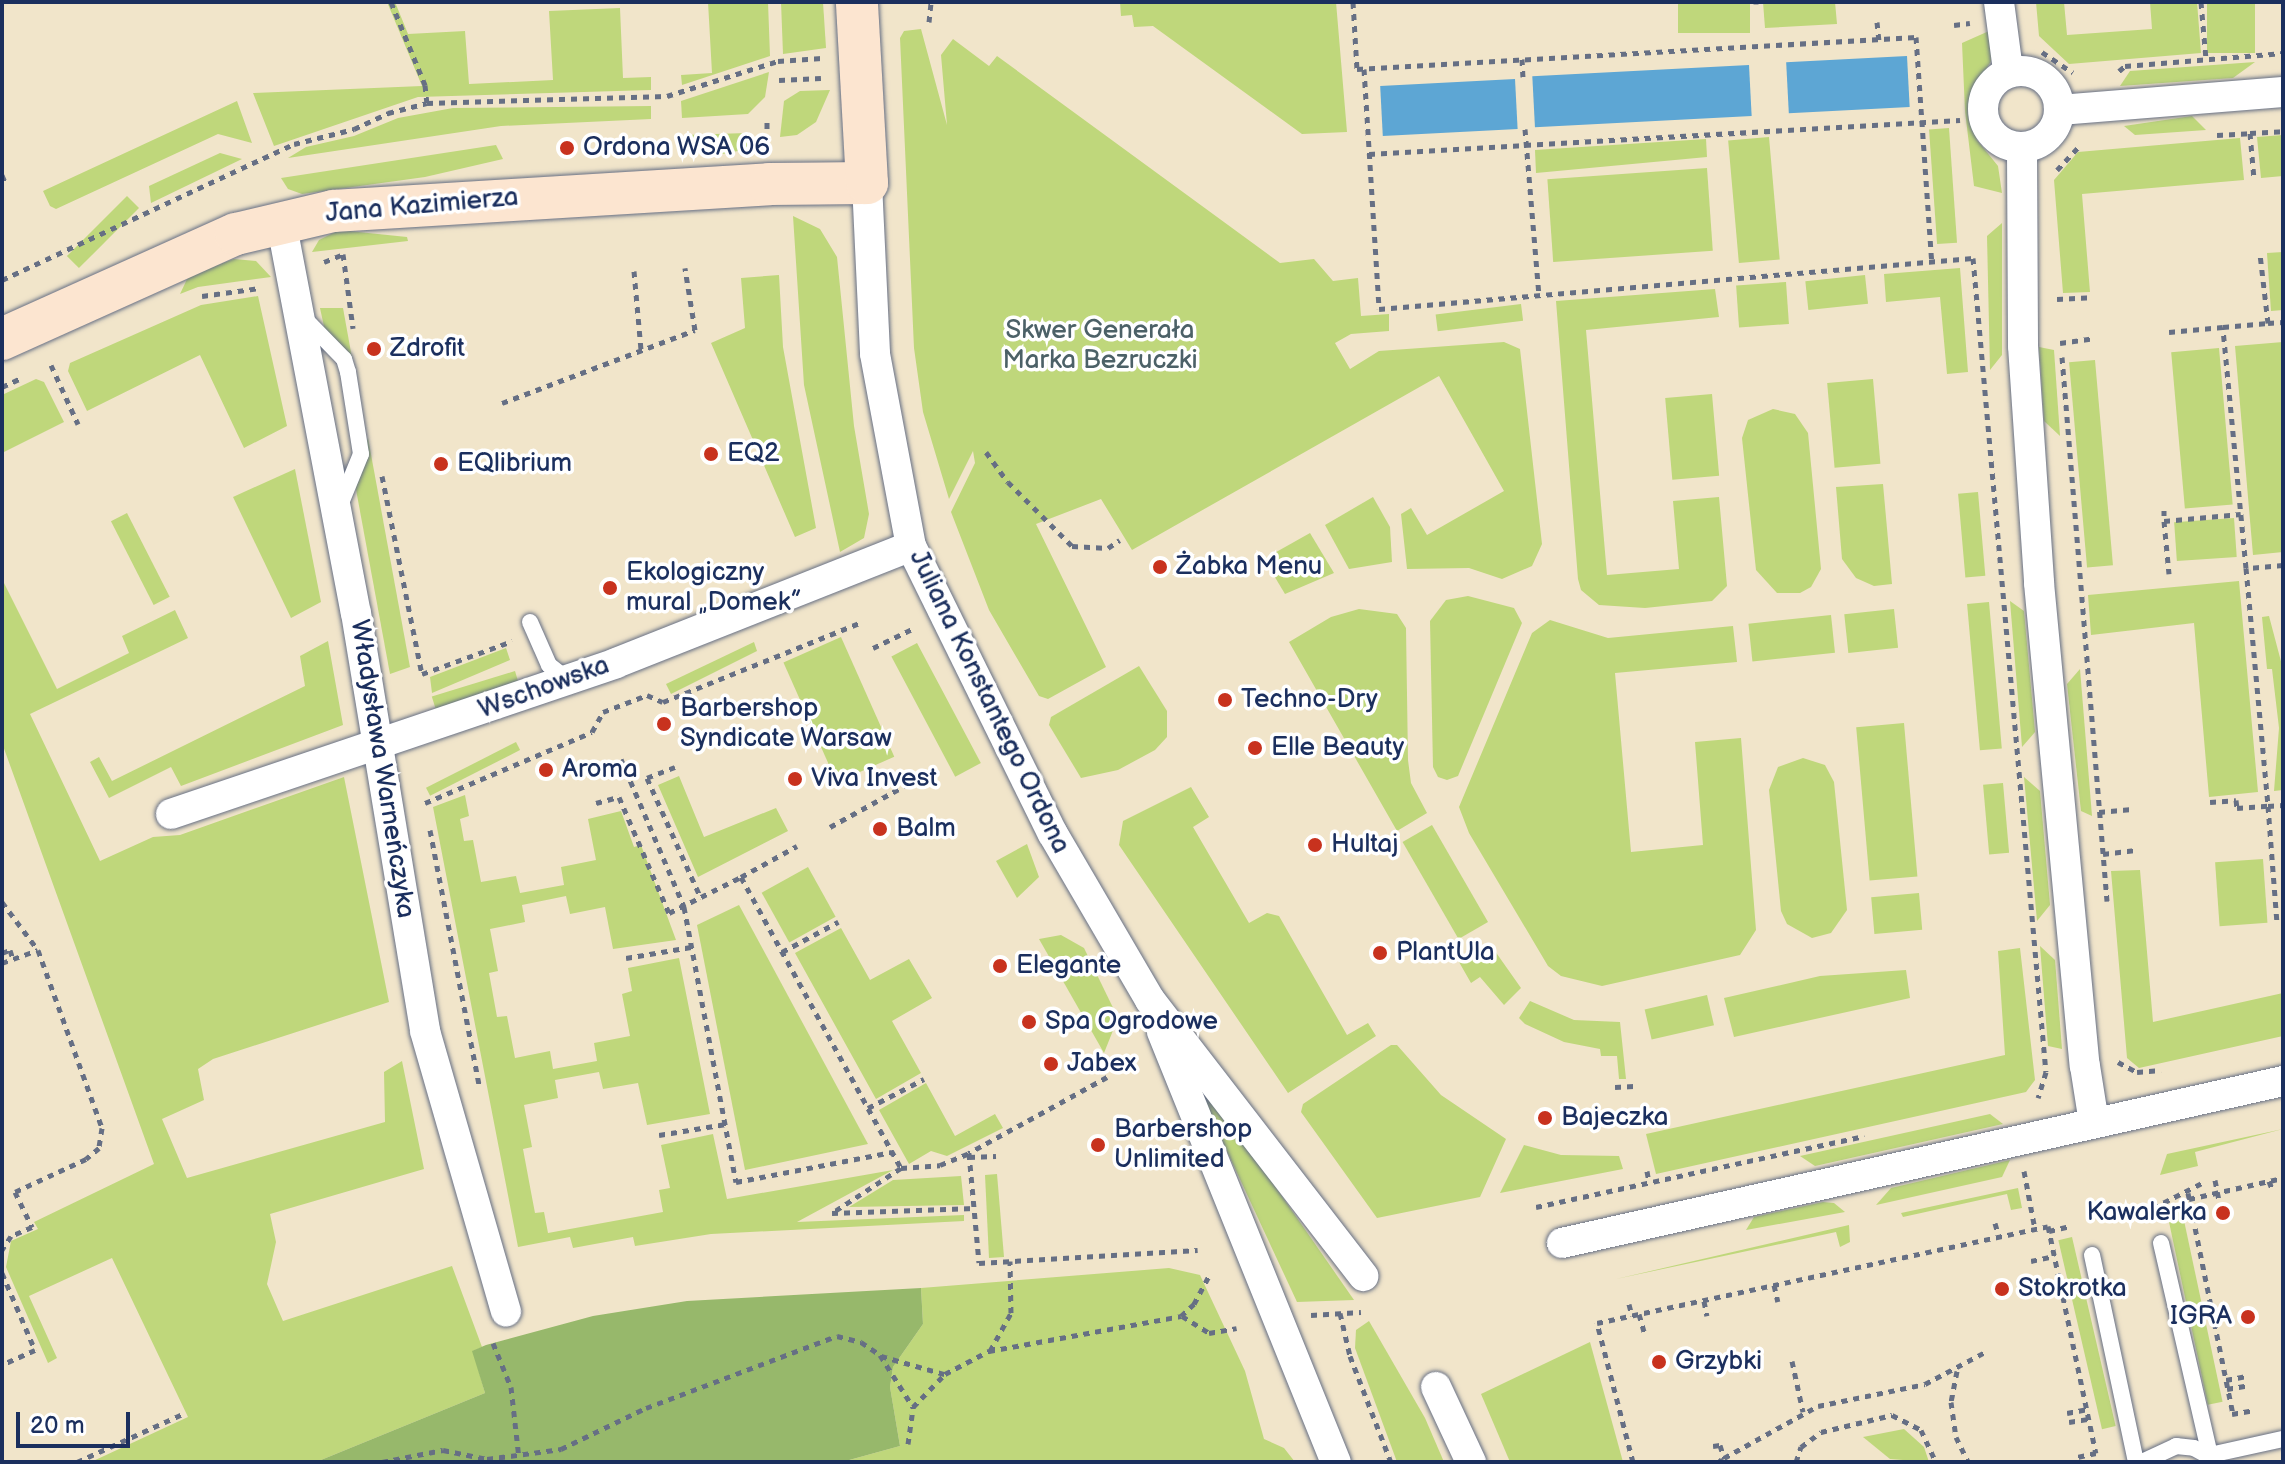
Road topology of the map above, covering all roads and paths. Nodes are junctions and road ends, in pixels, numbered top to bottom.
1 (391, 2) edge
2 (857, 2) edge
3 (931, 2) edge
4 (1353, 2) edge
5 (1999, 2) edge
6 (2201, 2) edge
7 (929, 22) dead end
8 (1877, 22) dead end
9 (1879, 40) junction
10 (2283, 53) edge
11 (1522, 59) junction
12 (2206, 59) junction
13 (778, 61) dead end
14 (1364, 69) junction
15 (2008, 70) junction
16 (2107, 74) dead end
17 (828, 77) dead end
18 (1523, 77) dead end
19 (779, 80) dead end
20 (2283, 92) edge
21 (427, 103) junction
22 (2059, 110) junction
23 (1960, 120) dead end
24 (767, 122) dead end
25 (1922, 123) junction
26 (1525, 129) dead end
27 (2283, 131) edge
28 (2250, 133) junction
29 (2204, 136) dead end
30 (767, 141) dead end
31 (2090, 144) dead end
32 (1526, 145) junction
33 (2022, 151) junction
34 (1369, 154) junction
35 (2, 175) edge
36 (2050, 178) dead end
37 (2254, 179) dead end
38 (5, 182) dead end
39 (867, 183) junction
40 (281, 221) junction
41 (343, 254) dead end
42 (2260, 254) dead end
43 (1932, 263) junction
44 (685, 268) dead end
45 (634, 271) dead end
46 (2, 280) edge
47 (2055, 284) dead end
48 (268, 287) dead end
49 (1539, 295) junction
50 (2091, 297) dead end
51 (2056, 299) junction
52 (190, 301) dead end
53 (2058, 314) dead end
54 (2283, 322) edge
55 (2268, 323) junction
56 (2223, 327) junction
57 (2059, 328) dead end
58 (2169, 332) dead end
59 (2094, 338) dead end
60 (2, 339) edge
61 (355, 343) dead end
62 (2060, 343) junction
63 (641, 350) junction
64 (65, 358) dead end
65 (51, 365) junction
66 (39, 370) dead end
67 (27, 376) dead end
68 (2, 387) edge
69 (502, 403) dead end
70 (78, 424) dead end
71 (986, 452) dead end
72 (379, 463) dead end
73 (2164, 510) dead end
74 (2241, 514) junction
75 (2164, 521) junction
76 (1120, 540) dead end
77 (911, 546) junction
78 (2283, 565) edge
79 (2246, 568) junction
80 (2169, 574) dead end
81 (860, 623) dead end
82 (912, 629) dead end
83 (534, 632) junction
84 (873, 648) dead end
85 (568, 680) junction
86 (537, 691) junction
87 (378, 747) junction
88 (621, 759) dead end
89 (675, 767) dead end
90 (935, 769) dead end
91 (422, 789) dead end
92 (2210, 802) dead end
93 (425, 803) junction
94 (596, 803) dead end
95 (2283, 805) edge
96 (2268, 806) junction
97 (2135, 809) dead end
98 (2099, 812) junction
99 (171, 814) dead end
100 (830, 827) dead end
101 (797, 846) dead end
102 (2138, 850) dead end
103 (2103, 854) junction
104 (741, 877) junction
105 (701, 898) junction
106 (2, 902) edge
107 (684, 907) junction
108 (2109, 917) dead end
109 (838, 922) dead end
110 (2277, 922) dead end
111 (691, 947) junction
112 (38, 950) junction
113 (782, 952) junction
114 (2, 953) edge
115 (626, 958) dead end
116 (13, 959) junction
117 (2, 963) edge
118 (1150, 1000) junction
119 (2118, 1049) dead end
120 (2161, 1070) dead end
121 (1107, 1077) dead end
122 (924, 1079) dead end
123 (2283, 1081) edge
124 (1634, 1086) dead end
125 (1615, 1087) dead end
126 (481, 1094) dead end
127 (2031, 1100) dead end
128 (868, 1108) junction
129 (2094, 1123) junction
130 (726, 1124) junction
131 (1875, 1134) dead end
132 (659, 1135) dead end
133 (892, 1152) junction
134 (969, 1155) junction
135 (996, 1156) dead end
136 (2021, 1158) dead end
137 (901, 1168) junction
138 (1647, 1171) dead end
139 (2283, 1178) edge
140 (2215, 1180) dead end
141 (2269, 1181) junction
142 (1649, 1182) junction
143 (2202, 1183) dead end
144 (2272, 1189) dead end
145 (2217, 1192) junction
146 (2188, 1196) junction
147 (2219, 1200) dead end
148 (1536, 1207) dead end
149 (975, 1208) junction
150 (2153, 1208) dead end
151 (1995, 1223) dead end
152 (2070, 1226) dead end
153 (2035, 1229) junction
154 (2049, 1231) junction
155 (1999, 1237) junction
156 (1562, 1243) dead end
157 (2161, 1243) dead end
158 (2, 1250) edge
159 (1198, 1250) dead end
160 (2092, 1255) dead end
161 (2054, 1256) junction
162 (1010, 1261) junction
163 (2031, 1261) dead end
164 (2, 1273) edge
165 (1210, 1274) dead end
166 (1363, 1276) dead end
167 (1774, 1285) junction
168 (1704, 1301) junction
169 (1778, 1302) dead end
170 (1629, 1304) dead end
171 (506, 1312) joint
172 (1364, 1312) dead end
173 (1340, 1313) junction
174 (1636, 1315) junction
175 (1181, 1316) junction
176 (1298, 1316) dead end
177 (1707, 1316) dead end
178 (2235, 1320) dead end
179 (2214, 1323) junction
180 (1237, 1328) dead end
181 (1644, 1332) dead end
182 (989, 1351) junction
183 (1987, 1351) dead end
184 (880, 1355) junction
185 (1792, 1361) dead end
186 (2, 1365) edge
187 (1958, 1370) junction
188 (945, 1374) junction
189 (2247, 1376) dead end
190 (2226, 1380) junction
191 (2249, 1385) dead end
192 (1436, 1387) dead end
193 (2227, 1389) junction
194 (913, 1407) junction
195 (2087, 1409) junction
196 (1803, 1412) junction
197 (185, 1413) dead end
198 (2067, 1413) dead end
199 (2233, 1414) dead end
200 (2089, 1419) junction
201 (2069, 1422) dead end
202 (2283, 1439) edge
203 (908, 1444) dead end
204 (1713, 1446) dead end
205 (2077, 1457) dead end
206 (519, 1458) junction
207 (2214, 1459) edge
208 (1722, 1460) edge
209 (77, 1462) edge
210 (382, 1462) edge
211 (1336, 1462) edge
212 (1391, 1462) edge
213 (1471, 1462) edge
214 (1633, 1462) edge
215 (1796, 1462) edge
216 (1847, 1462) edge
217 (1884, 1462) edge
218 (1936, 1462) edge
219 (1968, 1462) edge
220 (2139, 1462) edge

1 - 21 path
2 - 39 street, Juliana Konstantego Ordona
3 - 7 path
4 - 14 path
5 - 15 street
6 - 12 path
8 - 9 path
9 - 11 path
9 - 25 path
10 - 12 path
11 - 14 path
11 - 18 path
12 - 16 path
13 - 21 path
14 - 34 path
15 - 22 street
15 - 33 street
17 - 19 path
20 - 22 street
21 - 46 path
22 - 33 street
23 - 25 path
24 - 30 path
25 - 32 path
25 - 43 path
26 - 32 path
27 - 28 path
28 - 29 path
28 - 37 path
31 - 36 path
32 - 34 path
32 - 49 path
33 - 129 street
34 - 49 path
35 - 38 path
39 - 40 street, Jana Kazimierza
39 - 77 street, Juliana Konstantego Ordona
40 - 60 street, Jana Kazimierza
40 - 87 street, Władysława Warneńczyka
41 - 61 path
42 - 55 path
43 - 49 path
43 - 127 path
44 - 63 path
45 - 63 path
47 - 51 path
48 - 52 path
50 - 51 path
51 - 53 path
54 - 55 path
55 - 56 path
56 - 58 path
56 - 74 path
57 - 62 path
59 - 62 path
62 - 98 path
63 - 69 path
64 - 65 path
65 - 66 path
65 - 70 path
67 - 68 path
71 - 76 path
72 - 83 path
73 - 75 path
74 - 75 path
74 - 79 path
75 - 80 path
77 - 85 street, Wschowska
77 - 118 street, Juliana Konstantego Ordona
78 - 79 path
79 - 96 path
81 - 93 path
82 - 84 path
83 - 85 lane
83 - 86 lane
85 - 86 street, Wschowska
86 - 87 street, Wschowska
87 - 99 street, Wschowska
87 - 171 street, Władysława Warneńczyka
88 - 107 path
89 - 105 path
90 - 100 path
91 - 93 path
92 - 96 path
93 - 126 path
94 - 107 path
95 - 96 path
96 - 110 path
97 - 98 path
98 - 103 path
101 - 104 path
102 - 103 path
103 - 108 path
104 - 105 path
104 - 113 path
105 - 107 path
106 - 112 path
107 - 111 path
109 - 113 path
111 - 115 path
111 - 130 path
112 - 116 path
112 - 158 path
113 - 128 path
114 - 116 path
116 - 117 path
118 - 166 street, Juliana Konstantego Ordona
118 - 211 street, Juliana Konstantego Ordona
119 - 120 path
121 - 134 path
122 - 128 path
123 - 129 street
124 - 125 path
128 - 133 path
129 - 156 street
130 - 132 path
130 - 133 path
131 - 142 path
133 - 137 path
134 - 135 path
134 - 137 path
134 - 149 path
136 - 153 path
137 - 149 path
138 - 142 path
139 - 141 path
140 - 145 path
141 - 144 path
141 - 145 path
142 - 148 path
143 - 146 path
145 - 146 path
145 - 147 path
146 - 150 path
146 - 179 path
149 - 162 path
151 - 155 path
152 - 154 path
153 - 154 path
153 - 155 path
154 - 161 path
155 - 167 path
157 - 207 lane
159 - 162 path
160 - 220 lane
161 - 163 path
161 - 195 path
162 - 182 path
164 - 186 path
165 - 175 path
167 - 168 path
167 - 169 path
168 - 174 path
168 - 177 path
170 - 174 path
171 - 206 path
172 - 173 path
173 - 176 path
173 - 212 path
174 - 181 path
174 - 214 path
175 - 180 path
175 - 182 path
178 - 179 path
179 - 190 path
182 - 188 path
183 - 187 path
184 - 188 path
184 - 194 path
184 - 206 path
185 - 196 path
187 - 196 path
187 - 219 path
188 - 194 path
189 - 190 path
190 - 193 path
191 - 193 path
192 - 213 street
193 - 199 path
194 - 203 path
195 - 198 path
195 - 200 path
196 - 208 path
197 - 209 path
200 - 201 path
200 - 205 path
202 - 207 lane
204 - 208 path
206 - 210 path
207 - 220 lane
215 - 218 path
216 - 217 path

